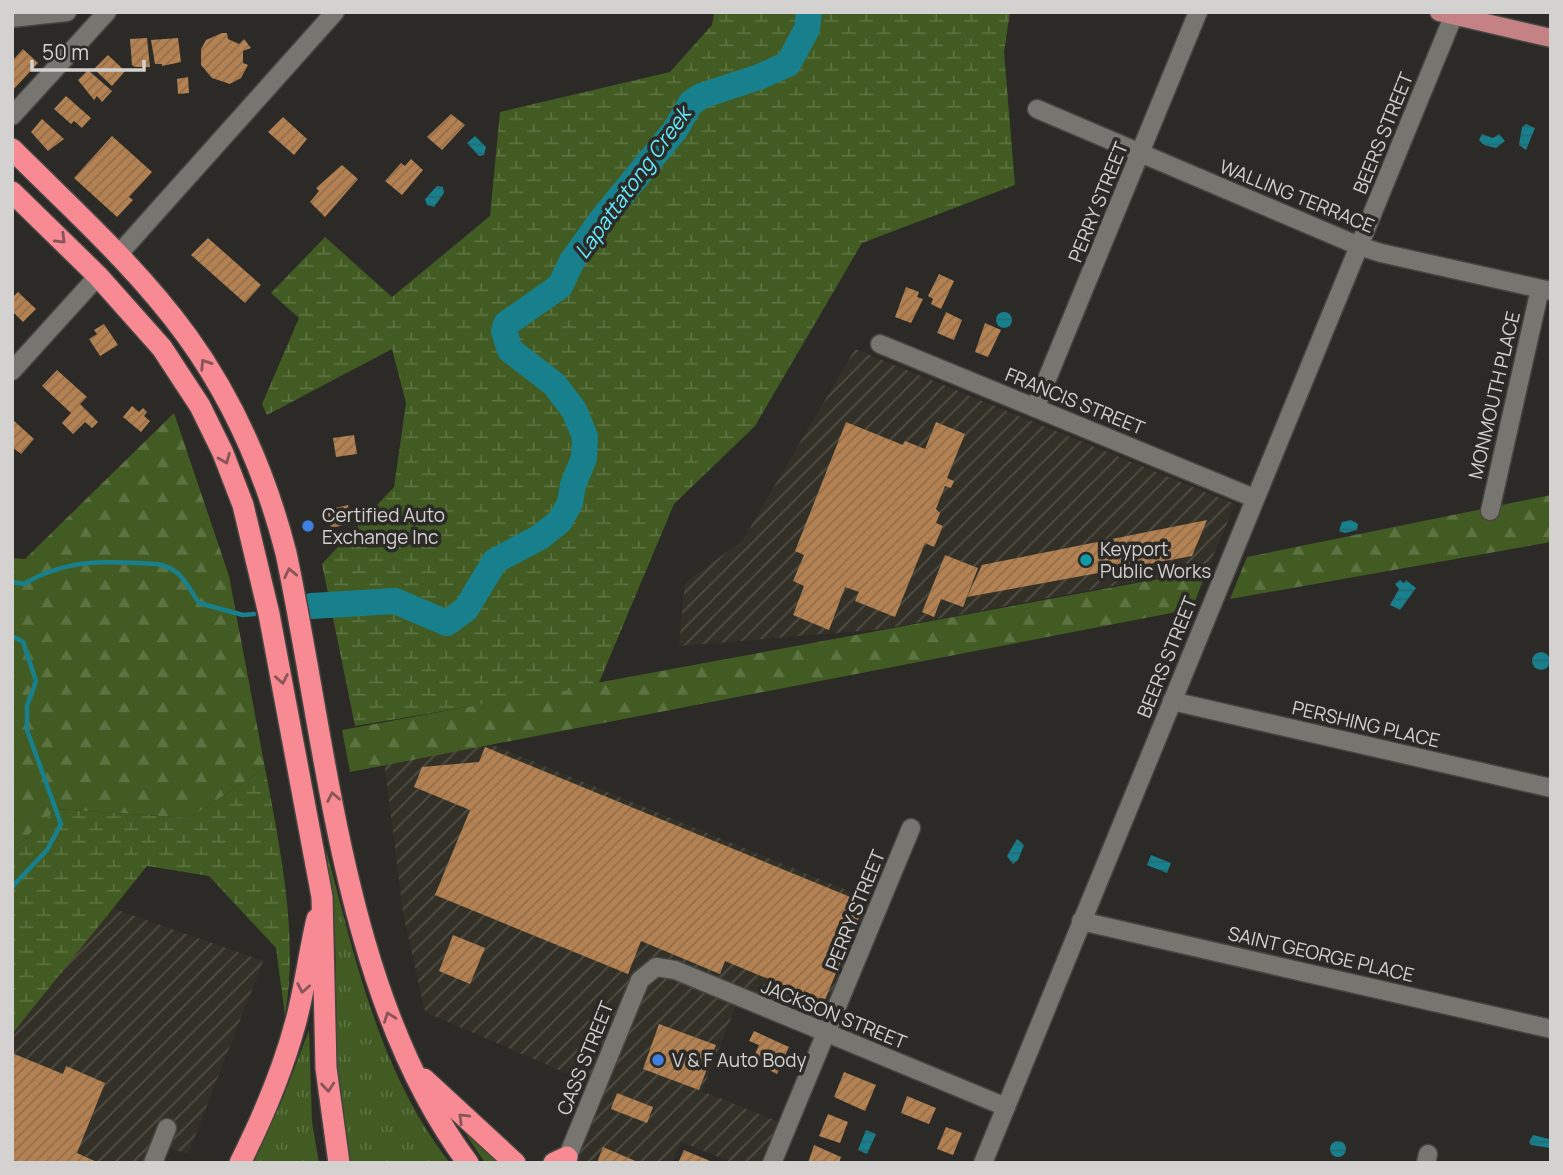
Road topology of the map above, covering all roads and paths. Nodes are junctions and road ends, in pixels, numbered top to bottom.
1 (67, 12) edge
2 (107, 12) edge
3 (335, 12) edge
4 (1198, 12) edge
5 (1449, 13) edge
6 (12, 18) edge
7 (1551, 38) edge
8 (1037, 109) dead end
9 (12, 116) edge
10 (12, 149) edge
11 (1141, 154) junction
12 (12, 191) edge
13 (1359, 246) junction
14 (117, 256) junction
15 (98, 276) junction
16 (1545, 290) edge
17 (880, 344) dead end
18 (12, 371) edge
19 (1035, 408) junction
20 (1254, 498) junction
21 (1490, 511) dead end
22 (1172, 701) junction
23 (1551, 788) edge
24 (911, 828) dead end
25 (322, 897) junction
26 (1081, 920) junction
27 (646, 972) joint
28 (1551, 1029) edge
29 (827, 1034) junction
30 (408, 1064) junction
31 (1006, 1107) junction
32 (167, 1128) dead end
33 (562, 1161) edge
34 (153, 1163) edge
35 (240, 1163) edge
36 (339, 1163) edge
37 (467, 1163) edge
38 (515, 1163) edge
39 (772, 1163) edge
40 (983, 1163) edge

1 - 6 street
2 - 9 street
3 - 14 street
4 - 11 street, PERRY STREET
5 - 7 main road
5 - 13 street, BEERS STREET
8 - 11 street, WALLING TERRACE
10 - 14 highway
11 - 13 street, WALLING TERRACE
11 - 19 street, PERRY STREET
12 -> 15 highway
13 - 16 street, WALLING TERRACE
13 - 20 street, BEERS STREET
30 -> 14 highway
15 - 18 street
15 -> 25 highway
16 - 21 street, MONMOUTH PLACE
17 - 19 street, FRANCIS STREET
19 - 20 street, FRANCIS STREET
20 - 22 street, BEERS STREET
22 - 23 street, PERSHING PLACE
22 - 26 street, BEERS STREET
24 - 29 street, PERRY STREET
25 -> 35 highway
25 -> 36 highway
26 - 28 street, SAINT GEORGE PLACE
26 - 31 street, BEERS STREET
27 - 29 street, JACKSON STREET
27 - 33 street, CASS STREET
29 - 31 street, JACKSON STREET
29 - 39 street, PERRY STREET
30 - 37 highway
38 -> 30 highway
31 - 40 street, BEERS STREET
32 - 34 street

